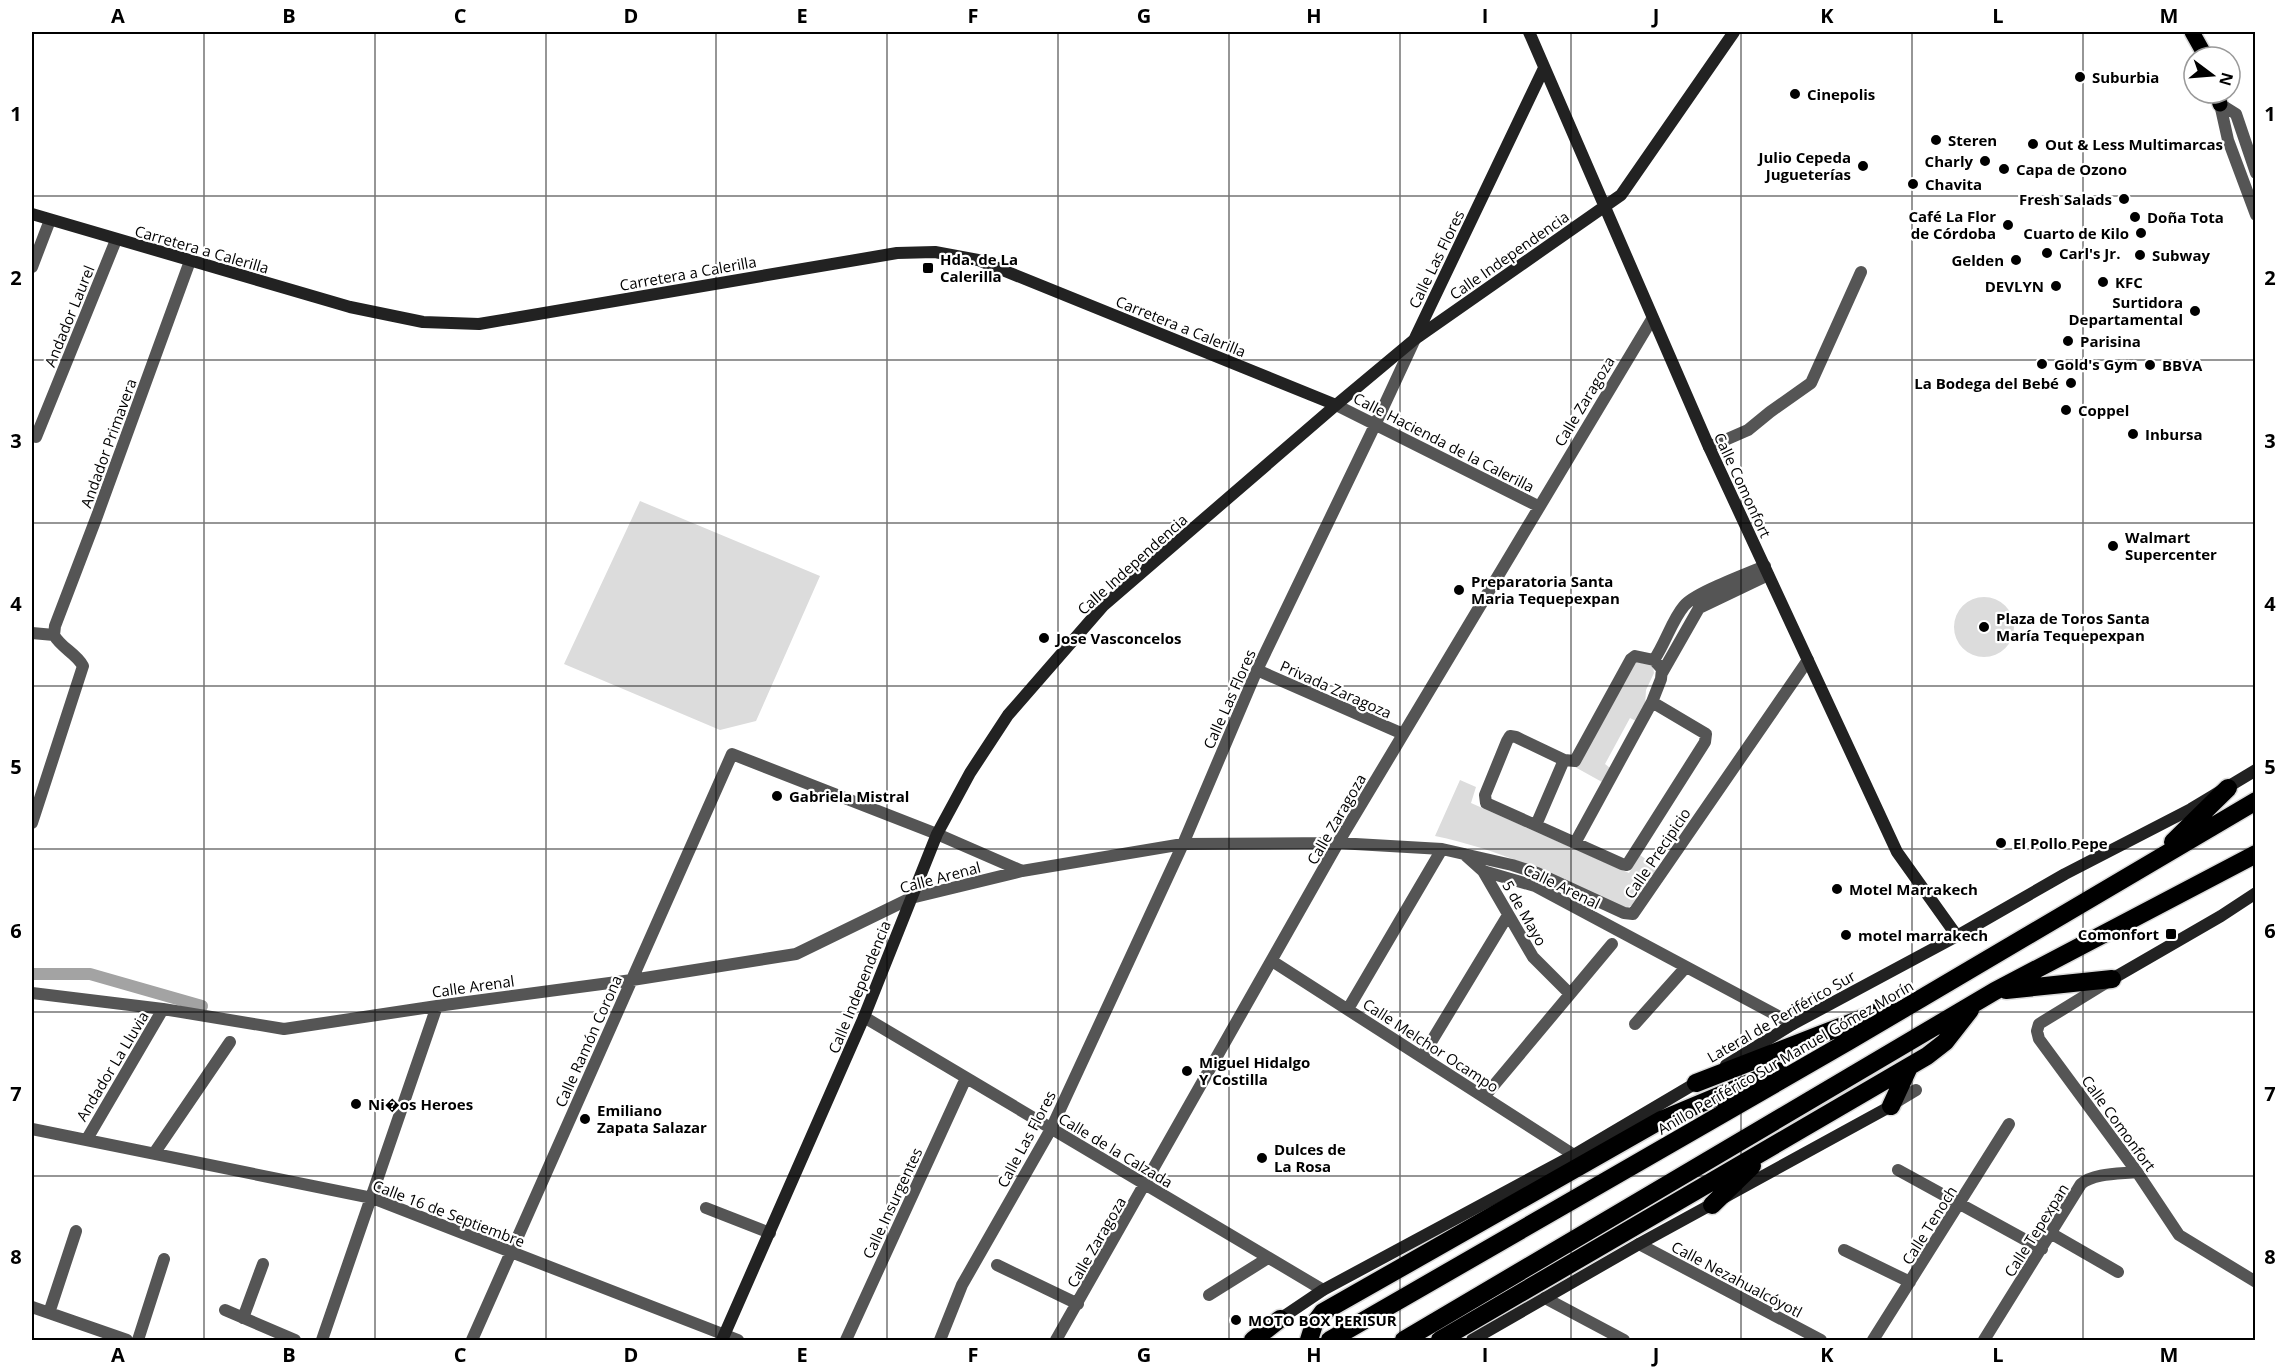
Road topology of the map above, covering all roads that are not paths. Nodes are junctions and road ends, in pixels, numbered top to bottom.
1 (1529, 32) edge
2 (1734, 32) edge
3 (1544, 68) junction
4 (2220, 105) edge
5 (2226, 105) edge
6 (2256, 173) edge
7 (1606, 206) junction
8 (32, 214) edge
9 (2256, 215) edge
10 (50, 220) junction
11 (116, 240) junction
12 (190, 261) junction
13 (32, 267) edge
14 (1862, 272) dead end
15 (1652, 319) junction
16 (1414, 339) junction
17 (1336, 405) junction
18 (1376, 423) junction
19 (36, 437) dead end
20 (1709, 447) junction
21 (1538, 506) junction
22 (1766, 571) junction
23 (32, 633) edge
24 (54, 635) junction
25 (1654, 660) junction
26 (1808, 660) junction
27 (1257, 670) junction
28 (1662, 673) junction
29 (1652, 702) junction
30 (1403, 734) junction
31 (1564, 760) junction
32 (2256, 770) edge
33 (2228, 788) junction
34 (35, 799) edge
35 (2256, 801) edge
36 (32, 823) edge
37 (1536, 825) junction
38 (937, 834) junction
39 (1338, 843) junction
40 (1575, 843) junction
41 (1183, 844) junction
42 (1442, 849) junction
43 (1464, 854) junction
44 (2256, 854) edge
45 (2153, 861) junction
46 (1483, 870) junction
47 (1022, 871) junction
48 (2256, 893) edge
49 (911, 898) junction
50 (1509, 915) junction
51 (1957, 936) junction
52 (1612, 944) dead end
53 (1272, 961) junction
54 (1686, 966) junction
55 (2112, 979) junction
56 (632, 980) junction
57 (1941, 987) junction
58 (1995, 992) junction
59 (32, 993) edge
60 (1570, 994) junction
61 (1974, 1004) junction
62 (437, 1006) junction
63 (163, 1009) junction
64 (1348, 1009) junction
65 (864, 1017) junction
66 (1635, 1024) dead end
67 (1793, 1024) junction
68 (1849, 1041) junction
69 (230, 1042) dead end
70 (1422, 1057) junction
71 (1909, 1067) junction
72 (966, 1078) junction
73 (1696, 1083) junction
74 (1916, 1090) dead end
75 (1484, 1097) junction
76 (1891, 1106) junction
77 (2009, 1124) dead end
78 (32, 1129) edge
79 (1051, 1130) junction
80 (87, 1139) junction
81 (1771, 1148) junction
82 (155, 1152) junction
83 (1574, 1155) junction
84 (1898, 1170) dead end
85 (2137, 1172) junction
86 (1145, 1185) junction
87 (372, 1198) junction
88 (1959, 1204) junction
89 (1712, 1205) junction
90 (706, 1208) dead end
91 (76, 1231) dead end
92 (771, 1233) junction
93 (2052, 1234) junction
94 (1639, 1244) junction
95 (2042, 1249) junction
96 (1844, 1250) dead end
97 (511, 1252) junction
98 (1268, 1258) junction
99 (164, 1259) dead end
100 (263, 1264) dead end
101 (997, 1265) dead end
102 (2118, 1272) dead end
103 (2256, 1281) edge
104 (1910, 1282) junction
105 (1323, 1290) junction
106 (1209, 1295) dead end
107 (1545, 1298) junction
108 (1077, 1304) junction
109 (32, 1307) edge
110 (225, 1310) dead end
111 (49, 1313) junction
112 (243, 1318) junction
113 (1280, 1319) joint
114 (723, 1338) edge
115 (127, 1341) edge
116 (138, 1341) edge
117 (296, 1341) edge
118 (322, 1341) edge
119 (472, 1341) edge
120 (738, 1341) edge
121 (846, 1341) edge
122 (940, 1341) edge
123 (1056, 1341) edge
124 (1254, 1341) edge
125 (1309, 1341) edge
126 (1330, 1341) edge
127 (1404, 1341) edge
128 (1440, 1341) edge
129 (1472, 1341) edge
130 (1624, 1341) edge
131 (1821, 1341) edge
132 (1873, 1341) edge
133 (1984, 1341) edge

1 - 3 street, Calle Comonfort
2 - 7 street, Calle Independencia
3 - 7 street, Calle Comonfort
3 - 16 street, Calle Las Flores
4 - 9 street
5 - 6 street
7 - 15 street, Calle Comonfort
7 - 16 street, Calle Independencia
8 - 10 street, Carretera a Calerilla
10 - 11 street, Carretera a Calerilla
10 - 13 street
11 - 12 street, Carretera a Calerilla
11 - 19 street, Andador Laurel
12 - 17 street, Carretera a Calerilla
12 - 24 street, Andador Primavera
14 - 20 street
15 - 20 street, Calle Comonfort
15 - 21 street, Calle Zaragoza
16 - 17 street, Calle Independencia
16 - 18 street, Calle Las Flores
17 - 18 street, Calle Hacienda de la Calerilla
17 - 38 street, Calle Independencia
18 - 21 street, Calle Hacienda de la Calerilla
18 - 27 street, Calle Las Flores
20 - 22 street, Calle Comonfort
21 - 30 street, Calle Zaragoza
22 - 25 street
22 - 26 street, Calle Comonfort
22 - 28 street
23 - 24 street
24 - 34 street
25 - 28 street
25 - 31 street
26 - 43 street, Calle Precipicio
26 - 51 street, Calle Comonfort
27 - 30 street, Privada Zaragoza
27 - 41 street, Calle Las Flores
28 - 29 street
29 - 40 street
29 - 40 street
30 - 39 street, Calle Zaragoza
31 - 37 street
31 - 37 street
32 - 33 street, Lateral de Periférico Sur
33 - 45 highway
33 - 51 street, Lateral de Periférico Sur
34 - 36 street
35 - 45 highway, Anillo Periférico Sur Manuel Gómez Morín
37 - 40 street
38 - 47 street
38 - 49 street, Calle Independencia
38 - 56 street, Calle Ramón Corona
39 - 41 street, Calle Arenal
39 - 42 street, Calle Arenal
39 - 53 street, Calle Zaragoza
41 - 47 street, Calle Arenal
41 - 79 street, Calle Las Flores
42 - 43 street, Calle Arenal
42 - 64 street
43 - 46 street, Calle Arenal
44 - 58 highway
45 - 57 highway, Anillo Periférico Sur Manuel Gómez Morín
46 - 50 street, 5 de Mayo
46 - 54 street, Calle Arenal
47 - 49 street, Calle Arenal
48 - 55 street
49 - 56 street, Calle Arenal
49 - 65 street, Calle Independencia
50 - 60 street, 5 de Mayo
50 - 70 street
51 - 67 street, Lateral de Periférico Sur
52 - 60 street
53 - 64 street, Calle Melchor Ocampo
53 - 86 street, Calle Zaragoza
54 - 66 street
54 - 67 street, Calle Arenal
55 - 58 highway
55 - 85 street, Calle Comonfort
56 - 62 street, Calle Arenal
56 - 97 street, Calle Ramón Corona
57 - 68 highway, Anillo Periférico Sur Manuel Gómez Morín
57 - 73 highway
58 - 61 highway
59 - 63 street, Calle Arenal
60 - 75 street
61 - 71 highway
61 - 127 highway
62 - 63 street, Calle Arenal
62 - 87 street
63 - 80 street, Andador La Lluvia
64 - 70 street, Calle Melchor Ocampo
65 - 72 street, Calle de la Calzada
65 - 92 street, Calle Independencia
67 - 73 street, Lateral de Periférico Sur
68 - 125 highway
68 - 126 highway, Anillo Periférico Sur Manuel Gómez Morín
69 - 82 street
70 - 75 street, Calle Melchor Ocampo
71 - 76 highway
71 - 81 highway
72 - 79 street, Calle de la Calzada
72 - 121 street, Calle Insurgentes
73 - 83 street, Lateral de Periférico Sur
74 - 76 street
75 - 83 street, Calle Melchor Ocampo
76 - 89 street
77 - 88 street, Calle Tenoch
78 - 80 street, Calle 16 de Septiembre
79 - 86 street, Calle de la Calzada
79 - 122 street, Calle Las Flores
80 - 82 street, Calle 16 de Septiembre
81 - 89 highway
81 - 128 highway
82 - 87 street, Calle 16 de Septiembre
83 - 105 street, Lateral de Periférico Sur
84 - 88 street
85 - 93 street, Calle Tepexpan
85 - 103 street, Calle Comonfort
86 - 98 street, Calle de la Calzada
86 - 108 street, Calle Zaragoza
87 - 97 street, Calle 16 de Septiembre
87 - 118 street
88 - 95 street
88 - 104 street, Calle Tenoch
89 - 94 street
90 - 92 street
91 - 111 street
92 - 114 street, Calle Independencia
93 - 95 street, Calle Tepexpan
93 - 102 street
94 - 107 street
94 - 131 street, Calle Nezahualcóyotl
95 - 133 street, Calle Tepexpan
96 - 104 street
97 - 114 street, Calle 16 de Septiembre
97 - 119 street, Calle Ramón Corona
98 - 105 street, Calle de la Calzada
98 - 106 street
99 - 116 street
100 - 112 street
101 - 108 street
104 - 132 street, Calle Tenoch
105 - 113 street, Lateral de Periférico Sur
107 - 129 street
107 - 130 street
108 - 123 street, Calle Zaragoza
109 - 111 street
110 - 112 street
111 - 115 street
112 - 117 street
113 - 124 highway
114 - 120 street, Calle 16 de Septiembre

